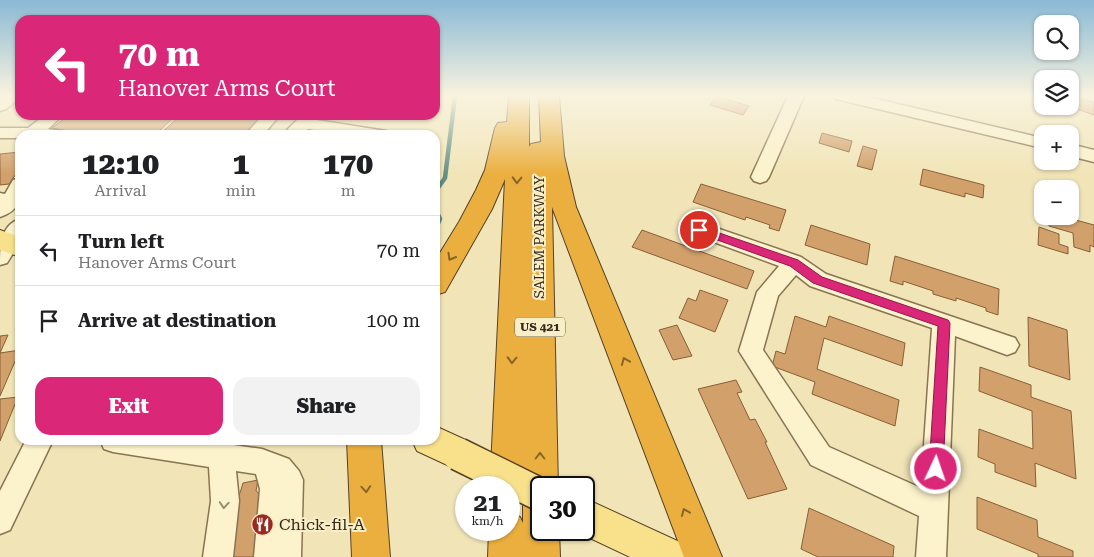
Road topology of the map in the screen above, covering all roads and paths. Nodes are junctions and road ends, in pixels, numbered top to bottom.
1 (46, 122) edge
2 (507, 122) edge
3 (518, 122) edge
4 (538, 122) edge
5 (551, 122) edge
6 (784, 122) edge
7 (953, 122) edge
8 (36, 130) edge
9 (297, 130) edge
10 (328, 130) edge
11 (0, 132) edge
12 (15, 132) edge
13 (1034, 141) edge
14 (1079, 152) edge
15 (1094, 156) edge
16 (760, 177) dead end
17 (15, 190) edge
18 (3, 204) edge
19 (699, 230) dead end
20 (794, 263) junction
21 (440, 275) edge
22 (944, 323) junction
23 (1007, 345) dead end
24 (38, 445) edge
25 (155, 445) edge
26 (364, 445) edge
27 (444, 447) edge
28 (214, 452) edge
29 (266, 463) junction
30 (508, 476) edge
31 (530, 490) edge
32 (934, 508) junction
33 (0, 520) edge
34 (595, 521) edge
35 (507, 541) edge
36 (218, 557) edge
37 (269, 557) edge
38 (286, 557) edge
39 (371, 557) edge
40 (506, 557) edge
41 (541, 557) edge
42 (671, 557) edge
43 (703, 557) edge
44 (931, 557) edge

1 - 8 street
2 -> 21 highway
3 -> 30 highway, SALEM PARKWAY / US 421
41 -> 4 highway, SALEM PARKWAY / US 421
43 -> 5 highway
6 - 16 street
7 - 13 street
9 - 10 street
11 - 12 street
14 - 15 street
17 - 18 street
19 - 20 street
20 - 22 street
20 - 32 street
22 - 23 street
22 - 32 street
24 - 33 street
25 - 28 street
26 -> 39 highway
27 - 31 main road, bridge
28 - 29 street
28 -> 36 street
29 - 37 street
29 - 38 street
32 - 44 street
34 - 42 main road
35 - 40 highway

